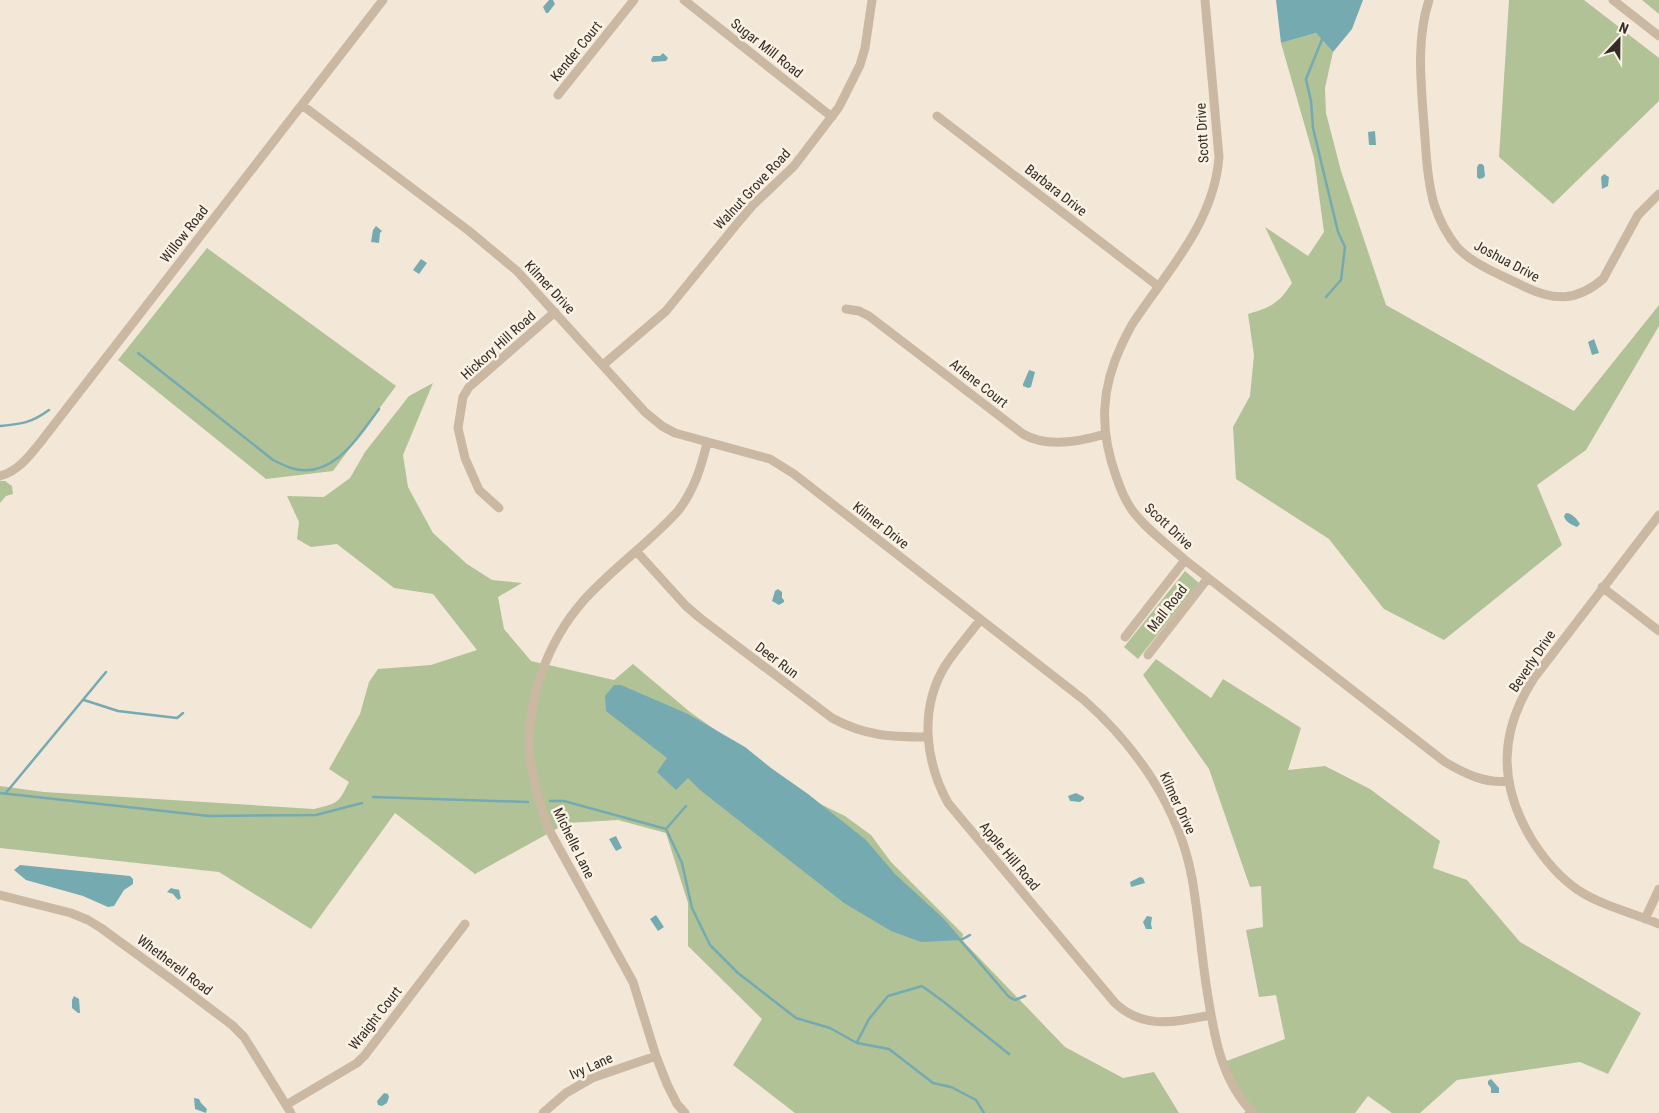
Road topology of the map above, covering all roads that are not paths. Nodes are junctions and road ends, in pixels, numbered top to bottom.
1 (383, 0) edge
2 (634, 0) edge
3 (684, 0) edge
4 (872, 0) edge
5 (1205, 0) edge
6 (1429, 0) edge
7 (1613, 0) edge
8 (1659, 36) edge
9 (558, 95) dead end
10 (302, 105) junction
11 (937, 116) dead end
12 (832, 117) junction
13 (1659, 194) edge
14 (1158, 286) junction
15 (846, 309) dead end
16 (555, 312) junction
17 (603, 365) junction
18 (1105, 434) junction
19 (707, 443) junction
20 (0, 476) edge
21 (499, 508) dead end
22 (1659, 515) edge
23 (636, 552) junction
24 (1185, 560) junction
25 (1208, 578) junction
26 (1602, 587) junction
27 (980, 620) junction
28 (1659, 632) edge
29 (1125, 637) dead end
30 (1148, 655) dead end
31 (927, 737) junction
32 (1509, 781) junction
33 (1659, 889) edge
34 (0, 895) edge
35 (1645, 918) junction
36 (464, 924) dead end
37 (1659, 924) edge
38 (1211, 1015) junction
39 (656, 1056) junction
40 (288, 1109) edge
41 (543, 1113) edge
42 (685, 1113) edge
43 (1253, 1113) edge

1 - 10 street, Willow Road
2 - 9 street, Kender Court
3 - 12 street, Sugar Mill Road
4 - 12 street, Walnut Grove Road
5 - 14 street, Scott Drive
6 - 13 street, Joshua Drive
7 - 8 street
10 - 16 street, Kilmer Drive
10 - 20 street, Willow Road
11 - 14 street, Barbara Drive
12 - 17 street, Walnut Grove Road
14 - 18 street, Scott Drive
15 - 18 street, Arlene Court
16 - 17 street, Kilmer Drive
16 - 21 street, Hickory Hill Road
17 - 19 street, Kilmer Drive
18 - 24 street, Scott Drive
19 - 23 street, Michelle Lane
19 - 27 street, Kilmer Drive
22 - 26 street, Beverly Drive
23 - 31 street, Deer Run
23 - 39 street, Michelle Lane
24 - 25 street, Scott Drive
24 - 29 street, Mall Road
25 - 30 street, Mall Road
25 - 32 street, Scott Drive
26 - 28 street
26 - 32 street, Beverly Drive
27 - 31 street, Apple Hill Road
27 - 38 street, Kilmer Drive
31 - 38 street, Apple Hill Road
32 - 35 street, Beverly Drive
33 - 35 street
34 - 40 street, Whetherell Road
35 - 37 street, Beverly Drive
36 - 40 street, Wraight Court
38 - 43 street, Kilmer Drive
39 - 41 street, Ivy Lane
39 - 42 street, Michelle Lane

